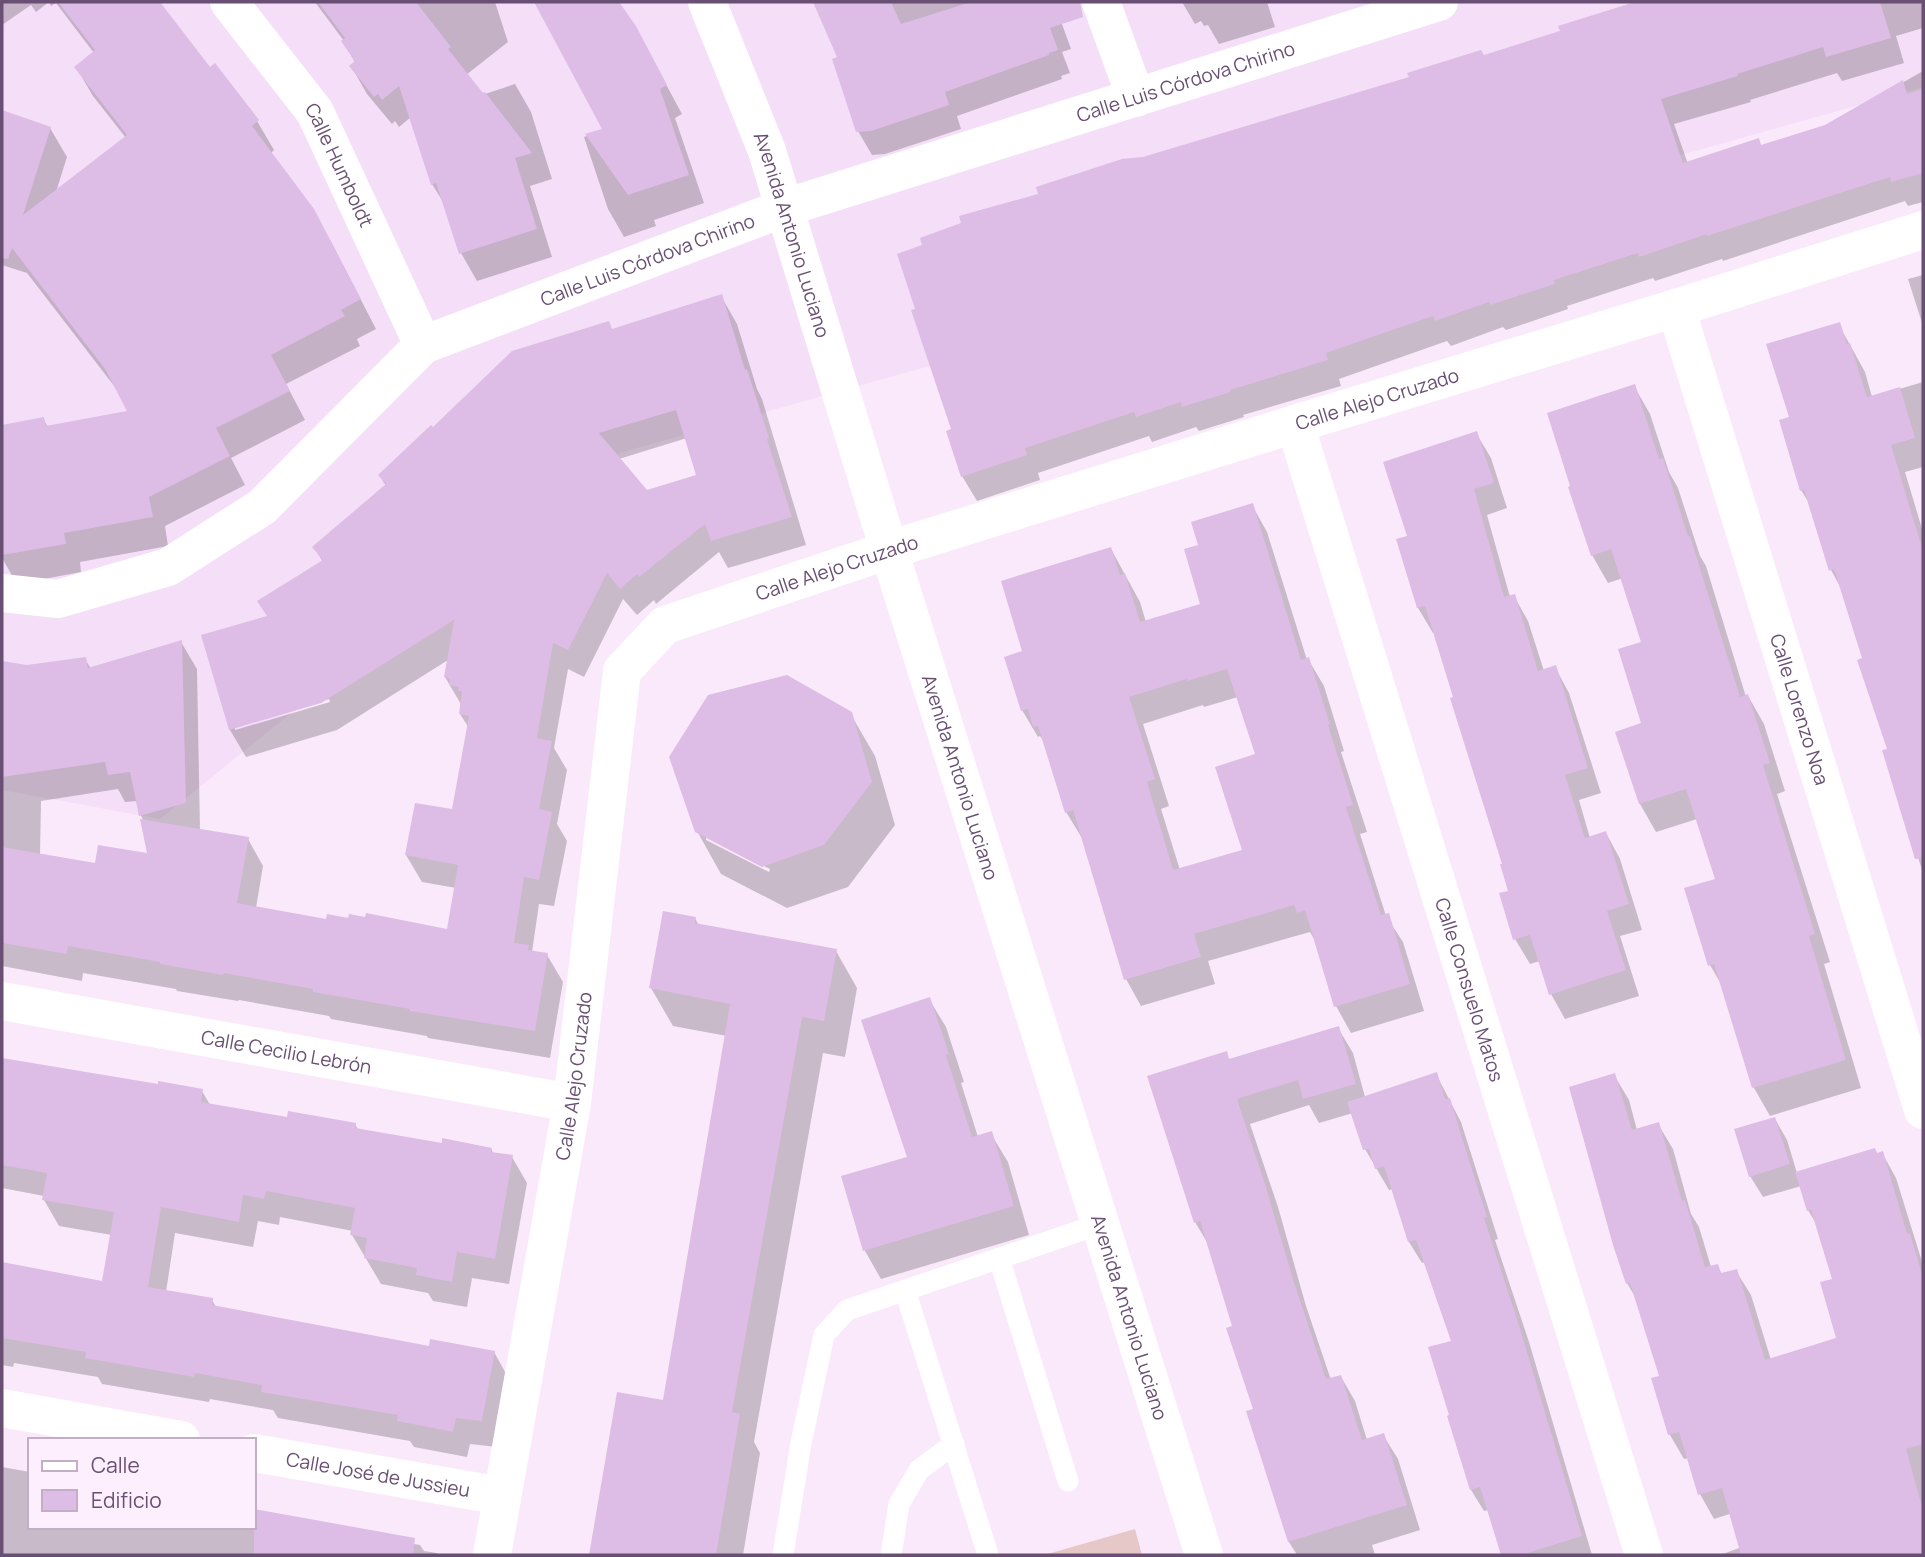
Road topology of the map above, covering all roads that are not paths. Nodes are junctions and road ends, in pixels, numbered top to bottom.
1 (229, 2) edge
2 (706, 2) edge
3 (1101, 2) edge
4 (1439, 2) edge
5 (1136, 97) junction
6 (783, 208) junction
7 (1923, 230) edge
8 (1676, 308) junction
9 (423, 345) junction
10 (1295, 424) junction
11 (889, 550) junction
12 (2, 593) edge
13 (2, 1001) edge
14 (572, 1103) junction
15 (1923, 1110) edge
16 (1100, 1224) junction
17 (999, 1258) junction
18 (905, 1290) junction
19 (2, 1408) edge
20 (170, 1438) edge
21 (954, 1444) junction
22 (256, 1452) edge
23 (1068, 1481) dead end
24 (502, 1496) junction
25 (492, 1555) edge
26 (783, 1555) edge
27 (891, 1555) edge
28 (988, 1555) edge
29 (1204, 1555) edge
30 (1644, 1555) edge

1 - 9 street, Calle Humboldt
2 - 6 street, Avenida Antonio Luciano
3 - 5 street
4 - 5 street, Calle Luis Córdova Chirino
5 - 6 street, Calle Luis Córdova Chirino
6 - 9 street, Calle Luis Córdova Chirino
6 - 11 street, Avenida Antonio Luciano
7 - 8 street, Calle Alejo Cruzado
8 - 10 street, Calle Alejo Cruzado
8 - 15 street, Calle Lorenzo Noa
9 - 12 street, Calle Luis Córdova Chirino
10 - 11 street, Calle Alejo Cruzado
10 - 30 street, Calle Consuelo Matos
11 - 14 street, Calle Alejo Cruzado
11 - 16 street, Avenida Antonio Luciano
13 - 14 street, Calle Cecilio Lebrón
14 - 24 street, Calle Alejo Cruzado
16 - 17 lane
16 - 29 street, Avenida Antonio Luciano
17 - 18 lane
17 - 23 lane
18 - 21 lane
18 - 26 lane
19 - 20 street
21 - 27 lane
21 - 28 lane
22 - 24 street, Calle José de Jussieu
24 - 25 street, Calle Alejo Cruzado

